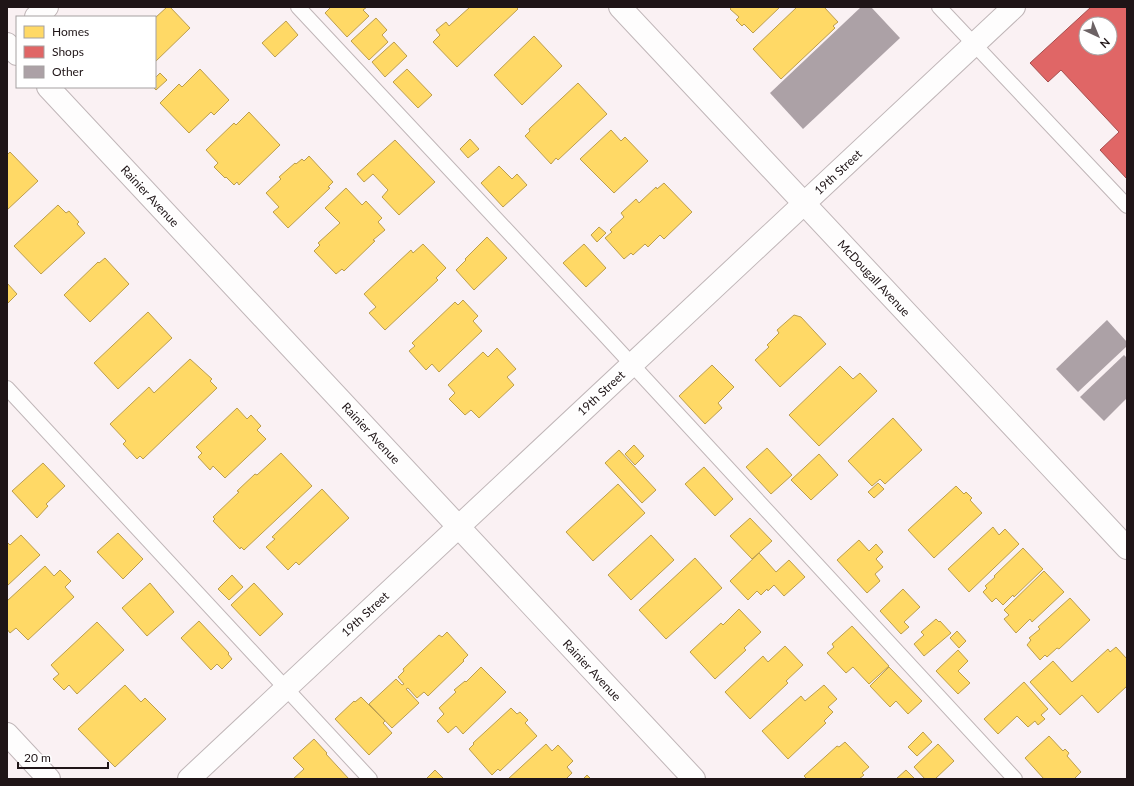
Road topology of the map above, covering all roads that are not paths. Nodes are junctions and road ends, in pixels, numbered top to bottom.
1 (47, 7) edge
2 (298, 7) edge
3 (620, 7) edge
4 (939, 7) edge
5 (1014, 7) edge
6 (37, 16) edge
7 (16, 36) edge
8 (7, 44) edge
9 (974, 45) junction
10 (16, 53) edge
11 (49, 88) edge
12 (804, 204) junction
13 (1127, 206) edge
14 (632, 365) junction
15 (7, 388) edge
16 (458, 526) junction
17 (1127, 548) edge
18 (286, 688) junction
19 (7, 734) edge
20 (49, 779) edge
21 (189, 779) edge
22 (370, 779) edge
23 (694, 779) edge
24 (1015, 779) edge

1 - 6 street
2 - 14 lane
3 - 12 street, McDougall Avenue
4 - 9 lane
5 - 9 street, 19th Street
7 - 8 street
8 - 10 street
9 - 12 street, 19th Street
9 - 13 lane
11 - 16 street, Rainier Avenue
12 - 14 street, 19th Street
12 - 17 street, McDougall Avenue
14 - 16 street, 19th Street
14 - 24 lane
15 - 18 lane
16 - 18 street, 19th Street
16 - 23 street, Rainier Avenue
18 - 21 street, 19th Street
18 - 22 lane
19 - 20 street

